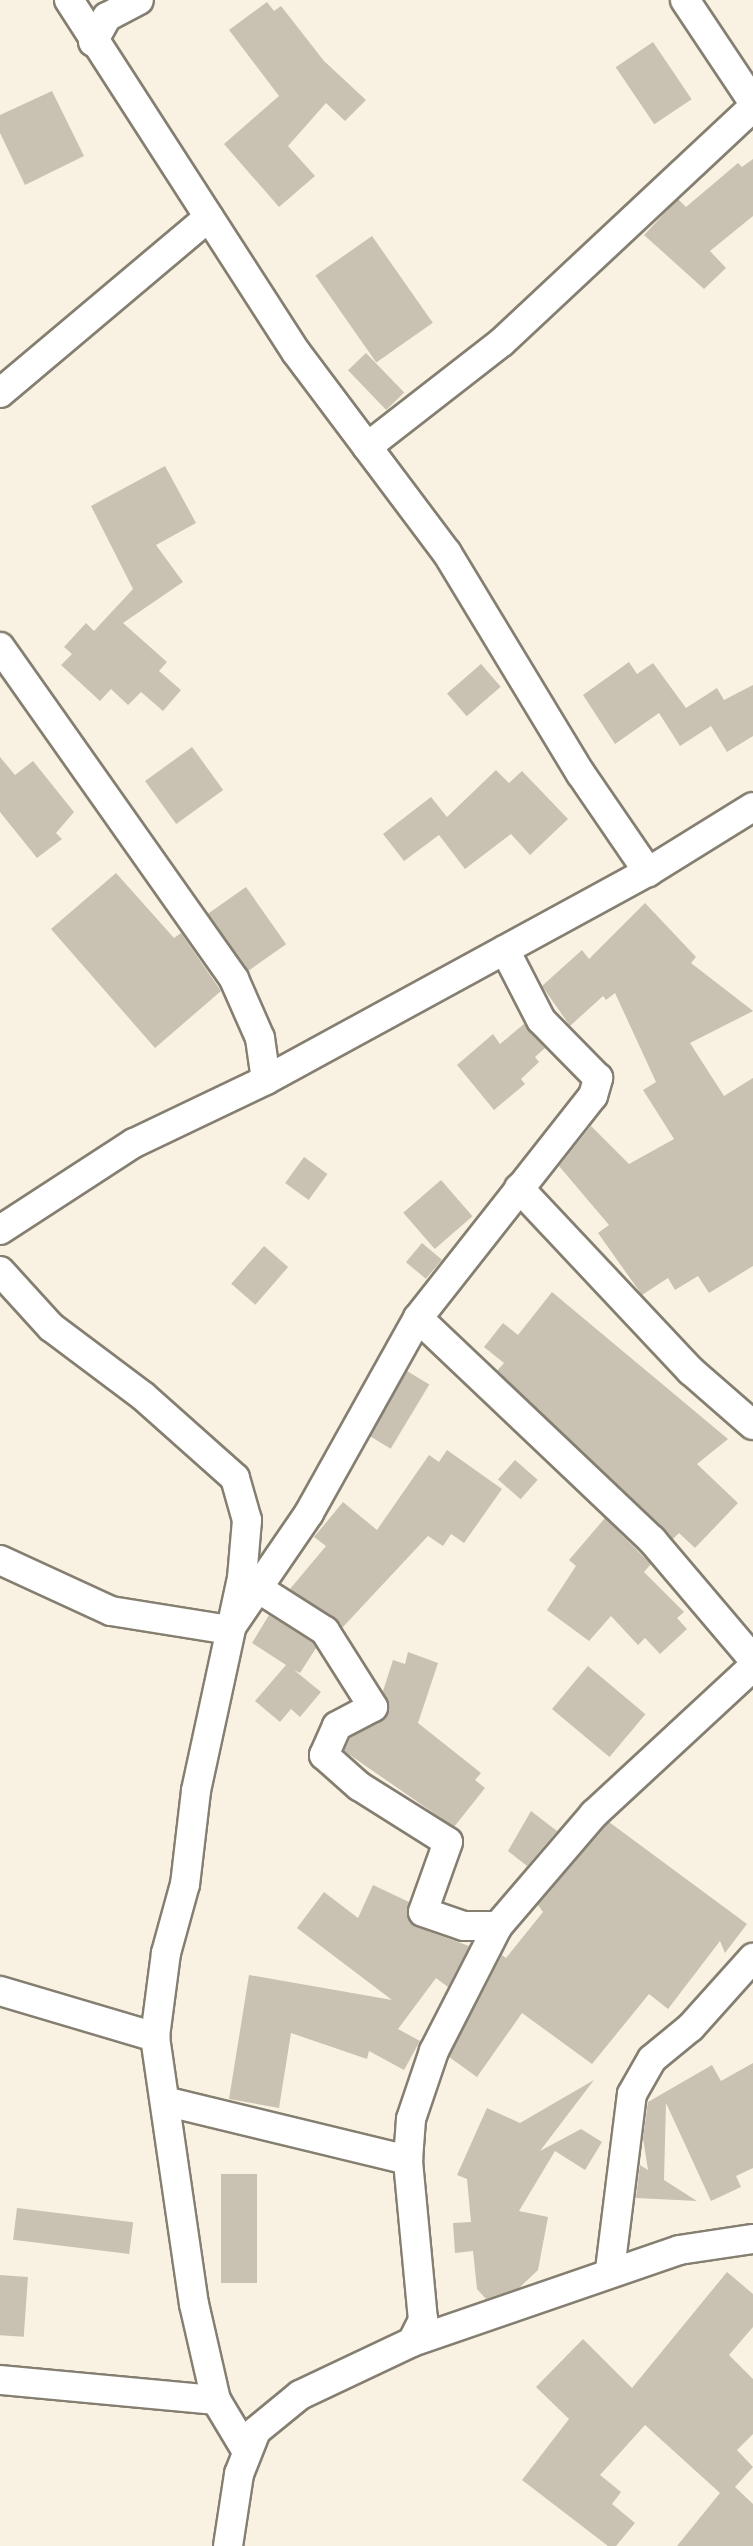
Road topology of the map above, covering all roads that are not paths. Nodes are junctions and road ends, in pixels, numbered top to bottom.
1 (69, 0) edge
2 (139, 0) edge
3 (685, 0) edge
4 (93, 42) junction
5 (753, 102) edge
6 (753, 107) edge
7 (209, 217) junction
8 (0, 393) edge
9 (367, 447) junction
10 (0, 647) edge
11 (753, 807) edge
12 (648, 872) junction
13 (505, 950) junction
14 (266, 1080) junction
15 (519, 1188) junction
16 (0, 1230) edge
17 (0, 1271) edge
18 (418, 1318) junction
19 (753, 1425) edge
20 (0, 1560) edge
21 (256, 1587) junction
22 (229, 1630) junction
23 (753, 1659) edge
24 (753, 1667) edge
25 (498, 1926) junction
26 (753, 1958) edge
27 (0, 1991) edge
28 (155, 2037) junction
29 (168, 2102) junction
30 (408, 2160) junction
31 (753, 2239) edge
32 (610, 2270) junction
33 (412, 2342) junction
34 (0, 2380) edge
35 (216, 2400) junction
36 (246, 2450) junction
37 (228, 2546) edge

1 - 4 street
2 - 4 street
3 - 5 street
4 - 7 street
6 - 9 street
7 - 8 street
7 - 9 street
9 - 12 street
10 - 14 street
11 - 12 street
12 - 13 street
13 - 14 street
13 - 15 street
14 - 16 street
15 - 18 street
15 - 19 street
17 - 22 street
18 - 21 street
18 - 23 street
20 - 22 street
21 - 22 street
21 - 25 street
22 - 28 street
24 - 25 street
25 - 30 street
26 - 32 street
27 - 28 street
28 - 29 street
29 - 30 street
29 - 35 street
30 - 33 street
31 - 32 street
32 - 33 street
33 - 36 street
34 - 35 street
35 - 36 street
36 - 37 street

